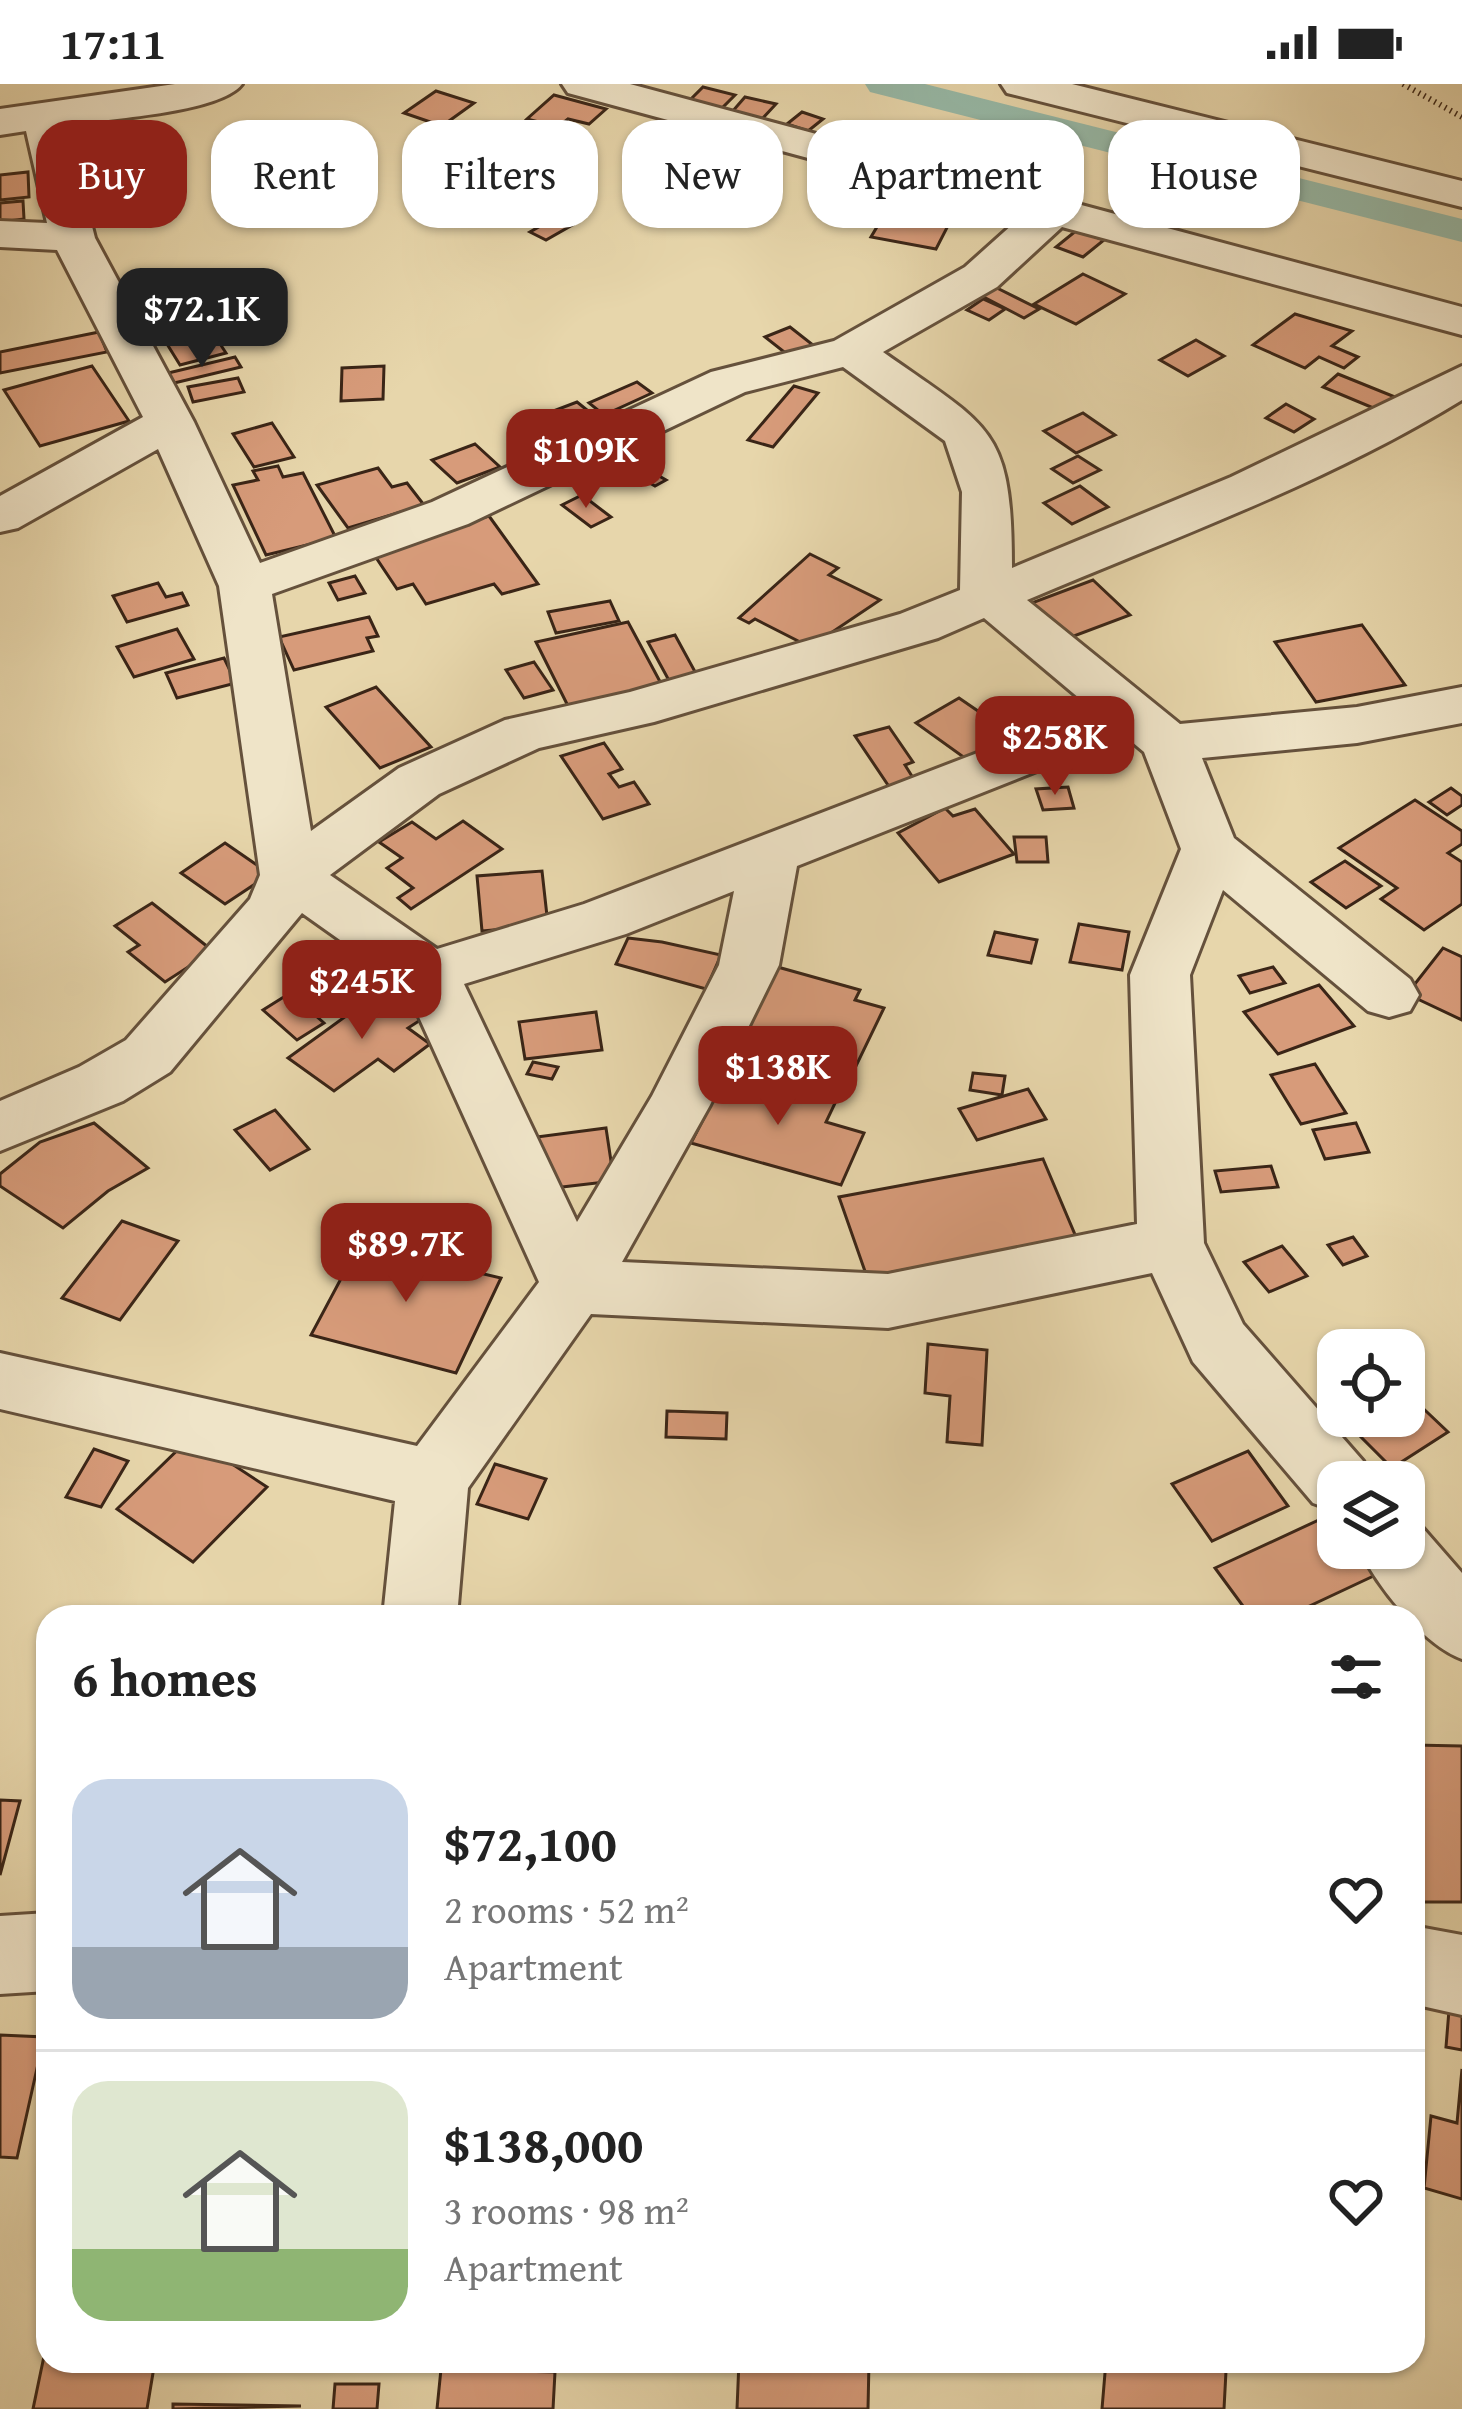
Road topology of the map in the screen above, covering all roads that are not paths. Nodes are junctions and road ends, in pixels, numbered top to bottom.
1 (221, 84) edge
2 (584, 84) edge
3 (1022, 84) edge
4 (54, 107) edge
5 (807, 144) edge
6 (1462, 194) edge
7 (1084, 218) edge
8 (1034, 228) edge
9 (0, 234) edge
10 (73, 238) junction
11 (1462, 322) edge
12 (851, 351) junction
13 (1462, 380) edge
14 (170, 422) junction
15 (0, 517) edge
16 (245, 586) junction
17 (986, 593) junction
18 (1462, 705) edge
19 (1150, 728) junction
20 (1210, 849) junction
21 (771, 850) junction
22 (290, 875) junction
23 (429, 974) junction
24 (1389, 995) dead end
25 (0, 1127) edge
26 (1171, 1243) junction
27 (574, 1286) junction
28 (0, 1381) edge
29 (1320, 1461) edge
30 (434, 1480) junction
31 (1413, 1569) edge
32 (421, 1605) edge
33 (1462, 1626) edge
34 (36, 1953) edge
35 (0, 1955) edge
36 (1425, 1968) edge
37 (1462, 1975) edge

1 - 4 street
2 - 5 street
3 - 6 street
4 - 10 street
7 - 11 street
8 - 12 street
9 - 10 street
10 - 14 street
12 - 16 street
12 - 17 street
13 - 17 street
14 - 15 street
14 - 16 street
16 - 22 street
17 - 19 street
17 - 22 street
18 - 19 street
19 - 20 street
19 - 21 street
20 - 24 street
20 - 26 street
21 - 23 street
21 - 27 street
22 - 23 street
22 - 25 street
23 - 27 street
26 - 27 street
26 - 29 street
27 - 30 street
28 - 30 street
30 - 32 street
31 - 33 street
34 - 35 street
36 - 37 street

